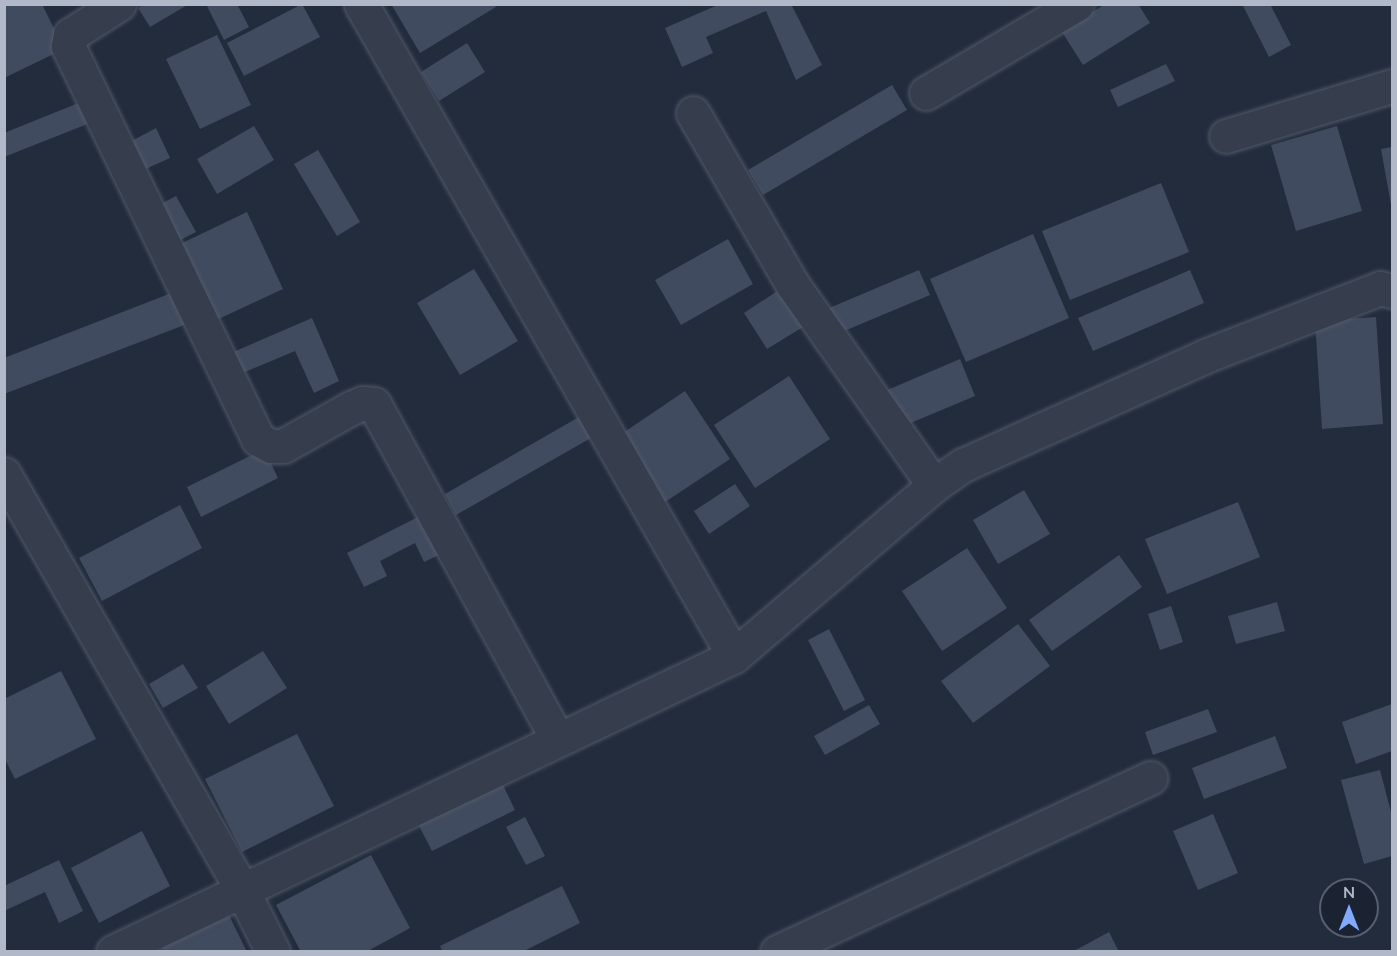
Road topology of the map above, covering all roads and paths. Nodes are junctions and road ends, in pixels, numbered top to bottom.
1 (119, 4) edge
2 (361, 4) edge
3 (1077, 4) edge
4 (1392, 86) edge
5 (927, 93) dead end
6 (693, 113) dead end
7 (1226, 136) dead end
8 (1392, 291) edge
9 (4, 474) edge
10 (934, 485) junction
11 (734, 656) junction
12 (557, 738) junction
13 (1150, 778) dead end
14 (242, 890) junction
15 (113, 951) edge
16 (273, 951) edge
17 (777, 951) edge

1 - 12 street
2 - 11 street
3 - 5 street
4 - 7 street
6 - 10 street
8 - 10 street
9 - 14 street
10 - 11 street
11 - 12 street
12 - 14 street
13 - 17 street
14 - 15 street
14 - 16 street

